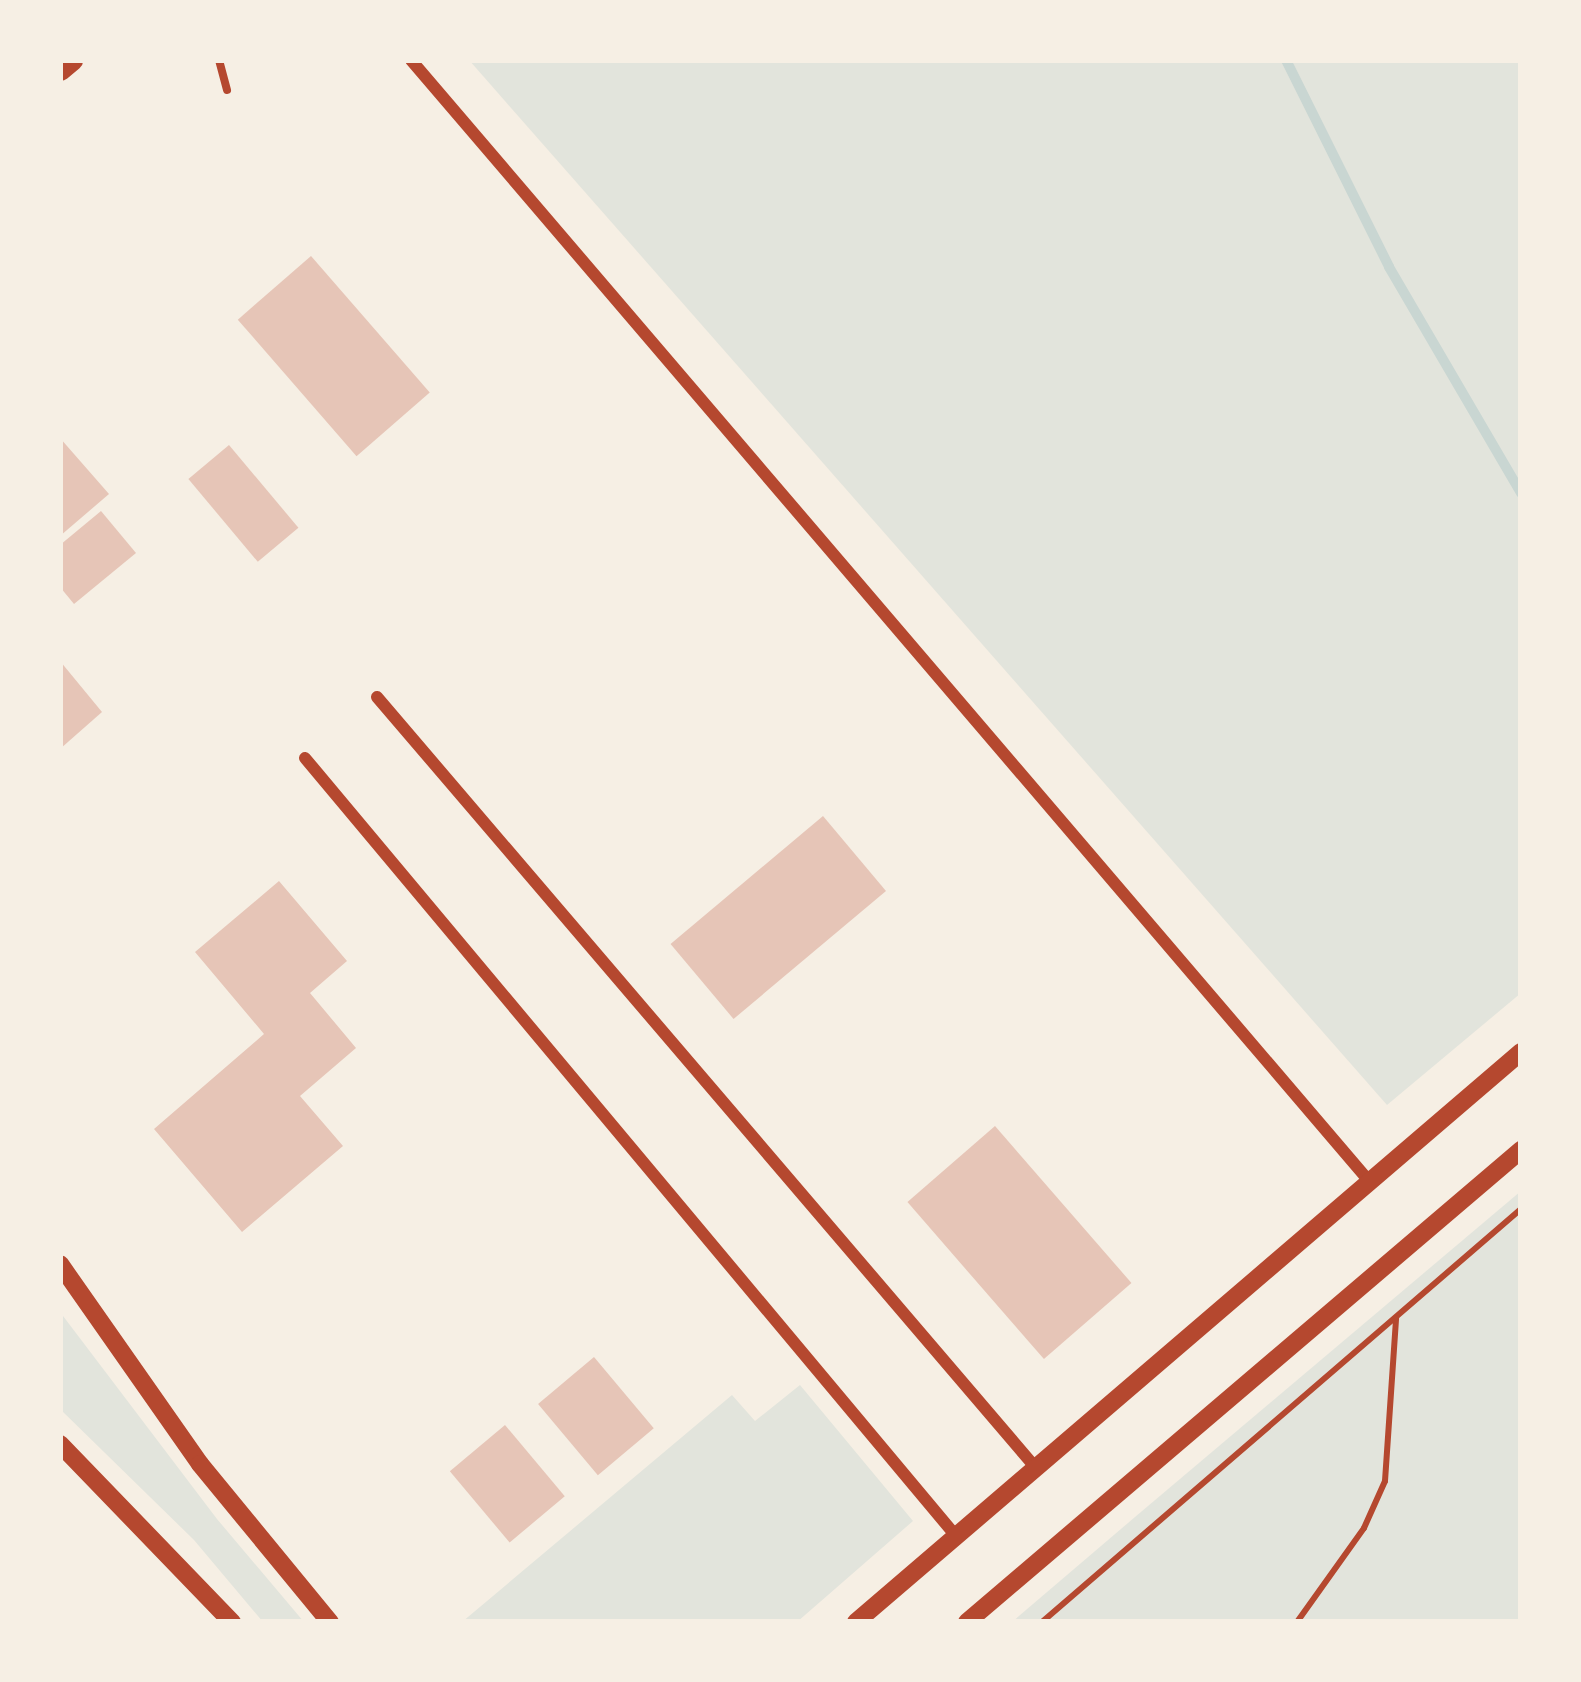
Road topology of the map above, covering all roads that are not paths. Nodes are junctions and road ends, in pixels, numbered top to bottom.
1 (72, 60) edge
2 (219, 60) edge
3 (411, 60) edge
4 (60, 70) edge
5 (227, 90) dead end
6 (377, 697) dead end
7 (304, 758) dead end
8 (1521, 1052) edge
9 (1521, 1150) edge
10 (1370, 1182) junction
11 (60, 1264) edge
12 (60, 1444) edge
13 (1036, 1468) junction
14 (956, 1536) junction
15 (232, 1622) edge
16 (330, 1622) edge
17 (856, 1622) edge
18 (967, 1622) edge

1 - 4 main road
2 - 5 lane
3 - 10 street
6 - 13 street
7 - 14 street
8 - 10 street
9 - 18 street
10 - 13 street
11 - 16 street
12 - 15 street
13 - 14 street
14 - 17 street

